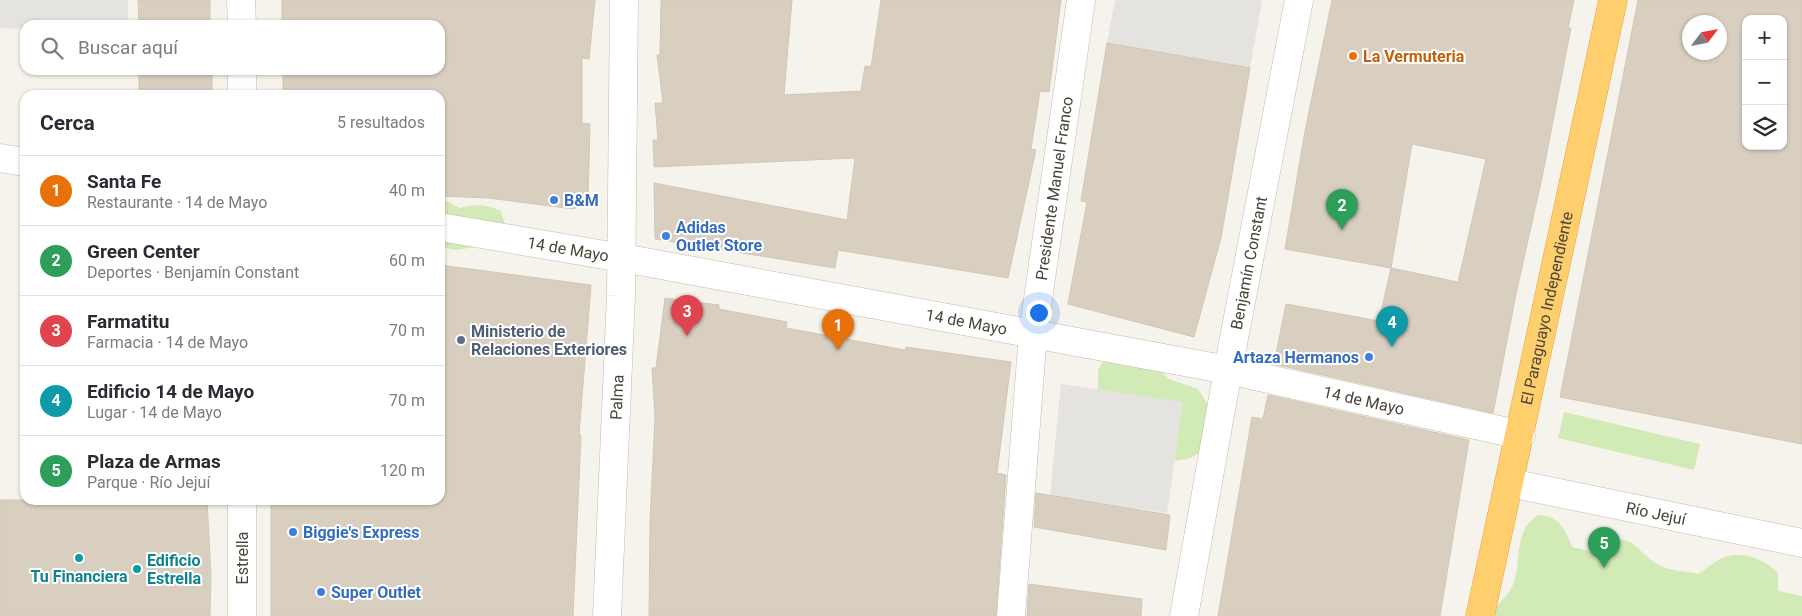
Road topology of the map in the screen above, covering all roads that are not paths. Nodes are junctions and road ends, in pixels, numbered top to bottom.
1 (242, 0) edge
2 (624, 0) edge
3 (1081, 0) edge
4 (1299, 0) edge
5 (1614, 0) edge
6 (242, 20) edge
7 (242, 75) edge
8 (242, 90) edge
9 (0, 158) edge
10 (20, 161) edge
11 (445, 228) edge
12 (622, 258) junction
13 (1033, 334) junction
14 (1228, 370) junction
15 (1520, 435) junction
16 (1510, 483) junction
17 (242, 505) edge
18 (1802, 544) edge
19 (242, 616) edge
20 (607, 616) edge
21 (1011, 616) edge
22 (1184, 616) edge
23 (1480, 616) edge

1 - 6 street
2 - 12 street, Palma
3 - 13 street, Presidente Manuel Franco
4 - 14 street, Benjamín Constant
5 - 15 highway, El Paraguayo Independiente
7 - 8 street
9 - 10 street
11 - 12 street, 14 de Mayo
12 - 13 street, 14 de Mayo
12 - 20 street, Palma
13 - 14 street, 14 de Mayo
13 - 21 street, Presidente Manuel Franco
14 - 15 street, 14 de Mayo
14 - 22 street, Benjamín Constant
15 - 16 highway, El Paraguayo Independiente
16 - 18 street, Río Jejuí
16 - 23 highway, El Paraguayo Independiente
17 - 19 street, Estrella

